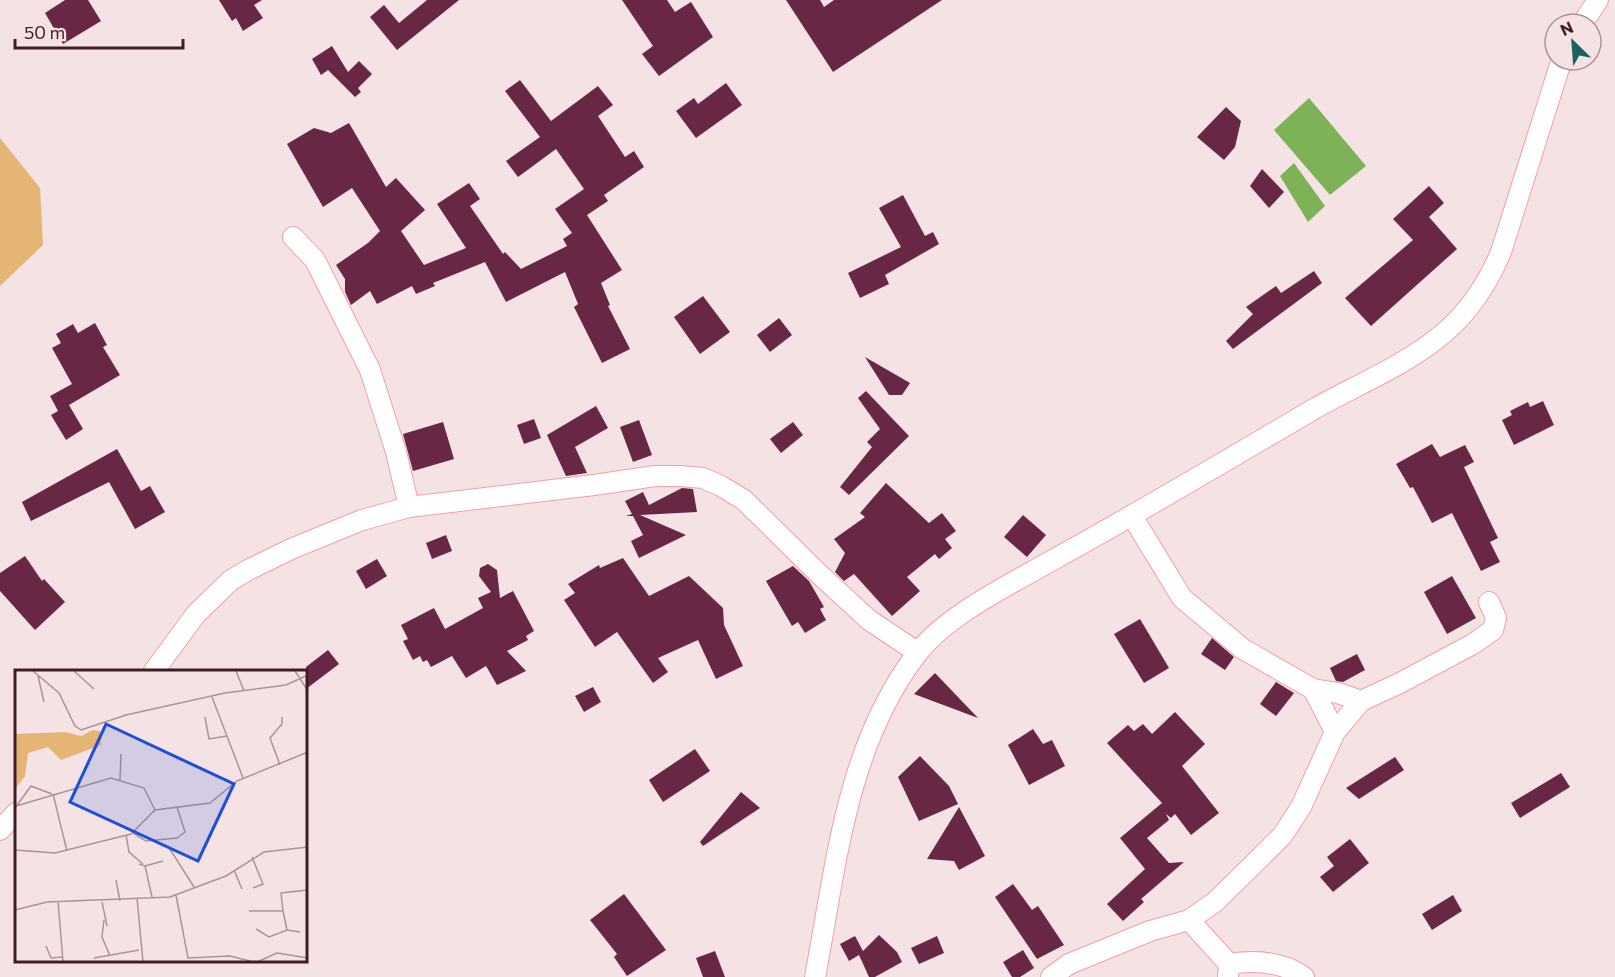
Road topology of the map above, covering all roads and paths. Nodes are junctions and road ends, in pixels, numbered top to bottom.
1 (1558, 72) edge
2 (293, 237) dead end
3 (409, 507) junction
4 (1132, 516) junction
5 (1489, 602) dead end
6 (917, 652) junction
7 (155, 670) edge
8 (1313, 689) junction
9 (1361, 701) junction
10 (1335, 732) junction
11 (15, 814) edge
12 (0, 830) edge
13 (1189, 920) junction
14 (1228, 971) edge
15 (815, 977) edge
16 (1051, 977) edge
17 (1304, 977) edge

1 - 4 street
2 - 3 street
3 - 6 street
3 - 7 street
4 - 6 street
4 - 8 street
5 - 9 street
6 - 15 street
8 - 9 street
8 - 10 street
9 - 10 street
10 - 13 street
11 - 12 street
13 - 14 street
13 - 16 street
14 - 17 street

